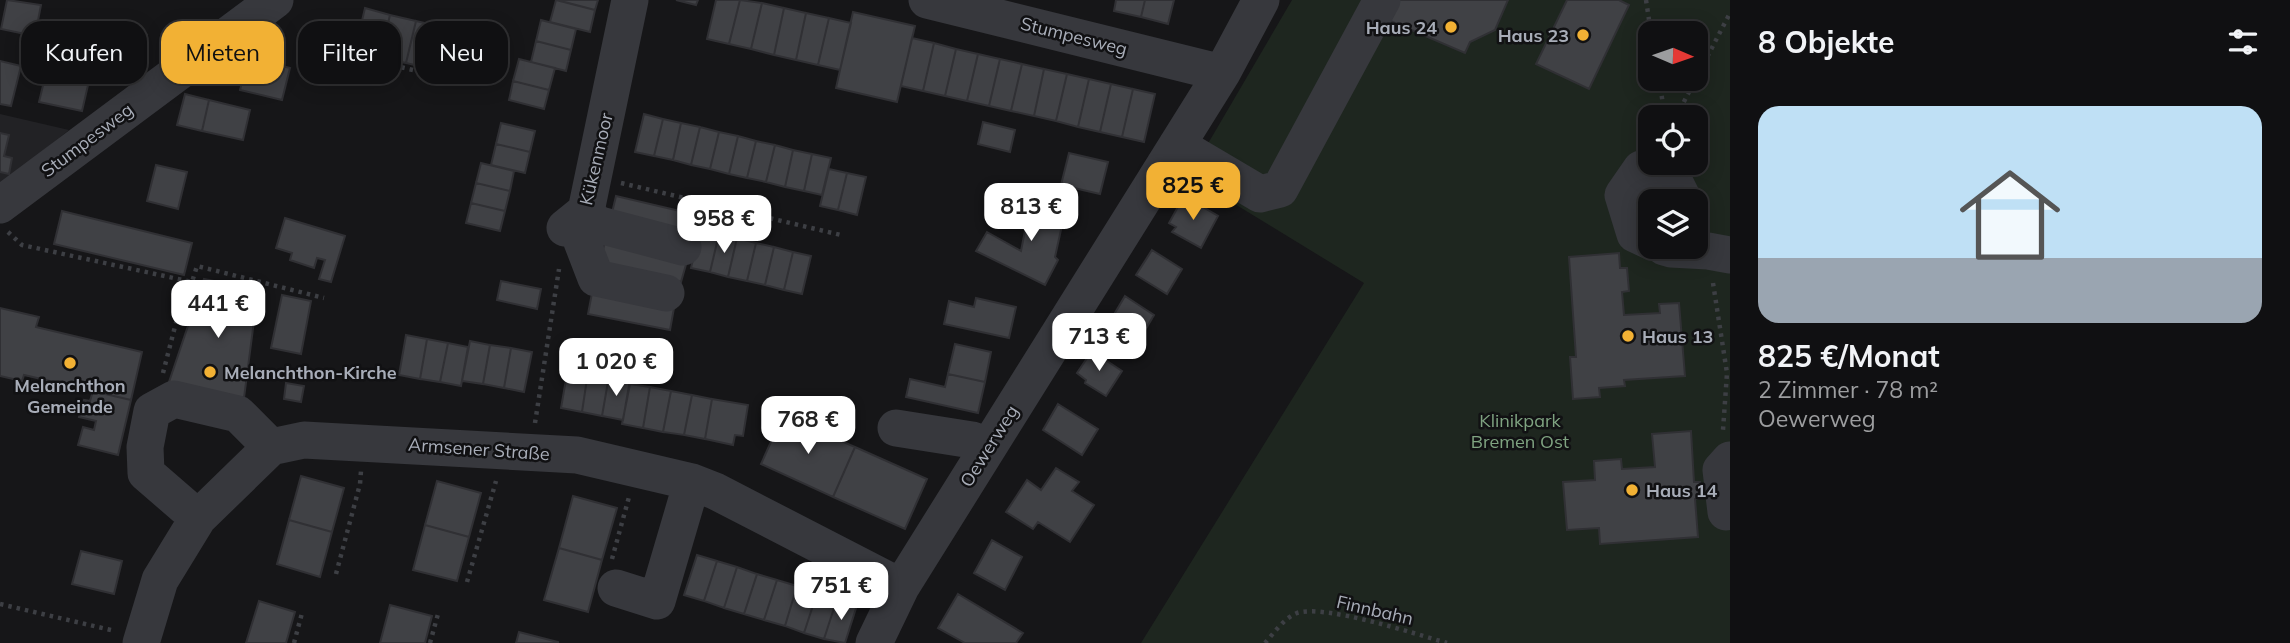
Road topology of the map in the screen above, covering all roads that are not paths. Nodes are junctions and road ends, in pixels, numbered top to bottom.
1 (275, 0) edge
2 (630, 0) edge
3 (927, 0) edge
4 (1261, 0) edge
5 (1382, 0) edge
6 (1222, 73) junction
7 (1177, 145) junction
8 (1678, 189) edge
9 (0, 205) edge
10 (575, 220) junction
11 (1638, 235) edge
12 (683, 247) dead end
13 (666, 293) dead end
14 (896, 428) dead end
15 (989, 446) junction
16 (271, 447) junction
17 (1725, 465) edge
18 (692, 482) junction
19 (1730, 510) edge
20 (198, 518) junction
21 (614, 574) road end
22 (901, 587) junction
23 (141, 640) edge
24 (874, 643) edge

1 - 9 street, Stumpesweg
2 - 10 street, Kükenmoor
3 - 6 street, Stumpesweg
4 - 6 street, Oewerweg
5 - 7 street
6 - 7 street, Oewerweg
7 - 15 street, Oewerweg
8 - 11 street
10 - 12 street
10 - 13 street
14 - 15 street
15 - 22 street, Oewerweg
16 - 18 street, Armsener Straße
16 - 20 street
16 - 20 street
17 - 19 street
18 - 21 street
18 - 22 street, Armsener Straße
20 - 23 street
22 - 24 street, Oewerweg

